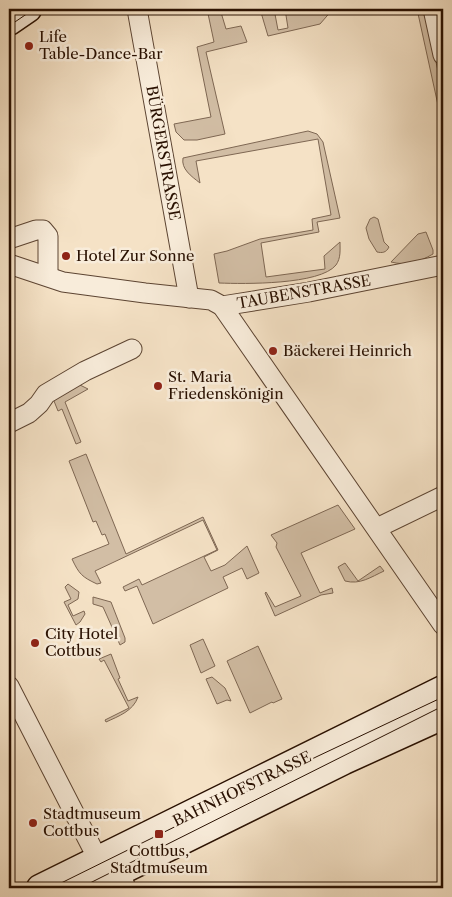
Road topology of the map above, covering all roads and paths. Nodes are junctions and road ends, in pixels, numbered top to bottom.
1 (28, 9) edge
2 (137, 9) edge
3 (433, 9) edge
4 (9, 22) edge
5 (443, 55) edge
6 (9, 239) edge
7 (9, 264) edge
8 (443, 265) edge
9 (48, 276) junction
10 (190, 298) junction
11 (222, 306) junction
12 (132, 349) dead end
13 (9, 422) edge
14 (443, 496) edge
15 (377, 528) junction
16 (443, 625) edge
17 (9, 686) edge
18 (443, 689) edge
19 (443, 716) edge
20 (105, 880) edge
21 (40, 888) edge

1 - 4 street
2 - 10 street, BÜRGERSTRASSE
3 - 5 street
6 - 9 street
7 - 9 street, TAUBENSTRASSE
8 - 11 street, TAUBENSTRASSE
9 - 10 street, TAUBENSTRASSE
10 - 11 street, TAUBENSTRASSE
11 - 15 street
12 - 13 street
14 - 15 street
15 - 16 street
17 - 20 street
18 - 20 street, BAHNHOFSTRASSE
19 - 20 street, BAHNHOFSTRASSE
20 - 21 street, BAHNHOFSTRASSE

